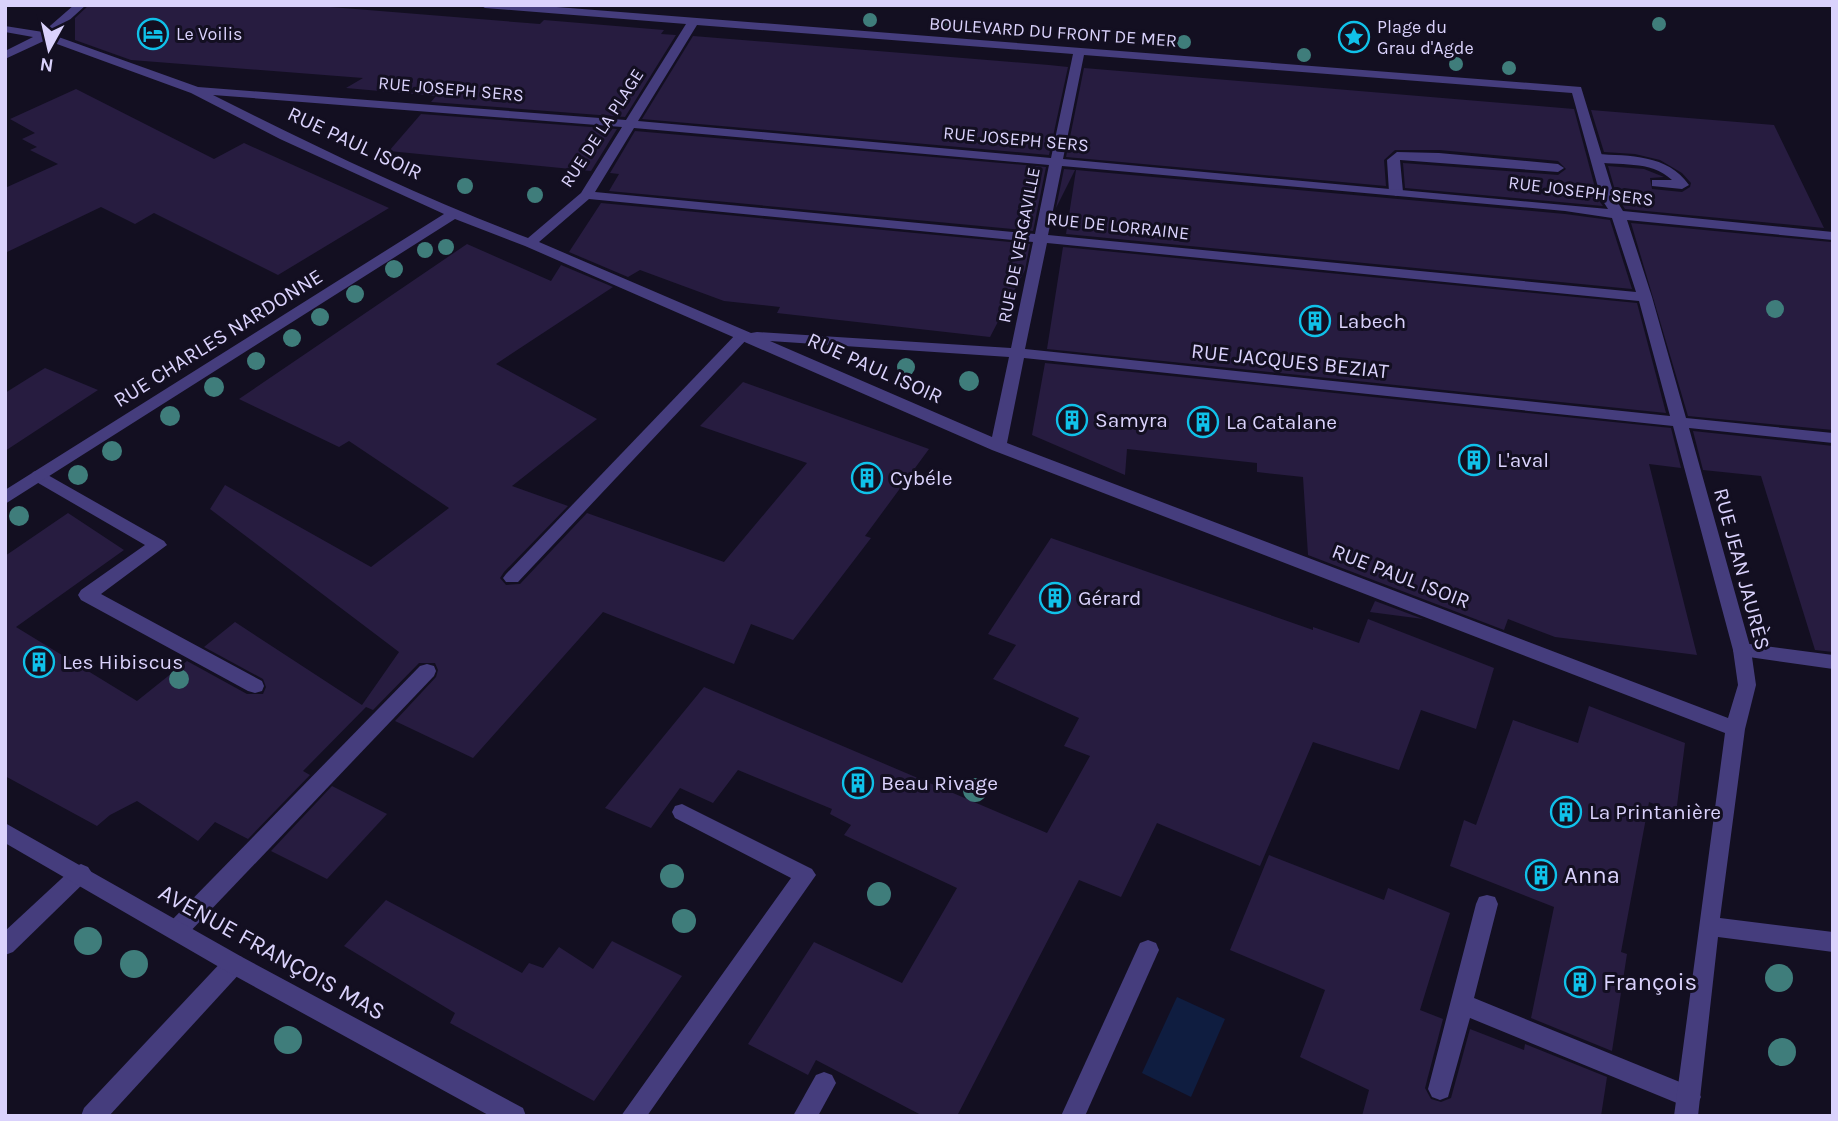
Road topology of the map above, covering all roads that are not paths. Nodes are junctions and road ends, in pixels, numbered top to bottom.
1 (81, 5) edge
2 (485, 5) edge
3 (693, 22) junction
4 (5, 29) edge
5 (45, 36) junction
6 (1079, 52) junction
7 (5, 56) edge
8 (195, 90) junction
9 (1577, 90) joint
10 (630, 124) junction
11 (1596, 158) junction
12 (1055, 162) junction
13 (1558, 168) dead end
14 (1657, 183) dead end
15 (1396, 192) junction
16 (586, 195) junction
17 (454, 214) junction
18 (1618, 214) junction
19 (1833, 236) edge
20 (1039, 238) junction
21 (530, 243) junction
22 (1645, 297) junction
23 (743, 335) junction
24 (1017, 353) junction
25 (1679, 423) junction
26 (1833, 438) edge
27 (998, 446) junction
28 (39, 476) junction
29 (5, 498) edge
30 (512, 579) dead end
31 (1742, 650) junction
32 (1833, 662) edge
33 (427, 671) dead end
34 (255, 686) dead end
35 (1735, 729) junction
36 (682, 812) dead end
37 (5, 832) edge
38 (81, 873) junction
39 (1487, 904) dead end
40 (1708, 926) junction
41 (177, 930) junction
42 (1833, 942) edge
43 (5, 945) edge
44 (1148, 950) dead end
45 (234, 964) junction
46 (1462, 1004) junction
47 (824, 1083) dead end
48 (1440, 1089) dead end
49 (1688, 1107) edge
50 (93, 1116) edge
51 (513, 1116) edge
52 (633, 1116) edge
53 (805, 1116) edge
54 (1073, 1116) edge

1 - 5 street
2 - 3 street, BOULEVARD DU FRONT DE MER
3 - 6 street, BOULEVARD DU FRONT DE MER
3 - 10 street, RUE DE LA PLAGE
4 - 5 street, RUE PAUL ISOIR
5 - 7 street
5 - 8 street, RUE PAUL ISOIR
6 - 9 street, BOULEVARD DU FRONT DE MER
6 - 12 street, RUE DE VERGAVILLE
8 - 10 street, RUE JOSEPH SERS
8 - 17 street, RUE PAUL ISOIR
9 - 11 street, RUE JEAN JAURÈS
10 - 12 street, RUE JOSEPH SERS
10 - 16 street, RUE DE LA PLAGE
11 - 14 street
11 - 18 street, RUE JEAN JAURÈS
12 - 15 street, RUE JOSEPH SERS
12 - 20 street, RUE DE VERGAVILLE
13 - 15 street
15 - 18 street, RUE JOSEPH SERS
16 - 20 street, RUE DE LORRAINE
16 - 21 street, RUE DE LA PLAGE
17 - 21 street, RUE PAUL ISOIR
17 - 28 street, RUE CHARLES NARDONNE
18 - 19 street, RUE JOSEPH SERS
18 - 22 street, RUE JEAN JAURÈS
20 - 22 street, RUE DE LORRAINE
20 - 24 street, RUE DE VERGAVILLE
21 - 23 street, RUE PAUL ISOIR
22 - 25 street, RUE JEAN JAURÈS
23 - 24 street, RUE JACQUES BEZIAT
23 - 27 street, RUE PAUL ISOIR
23 - 30 street
24 - 25 street, RUE JACQUES BEZIAT
24 - 27 street, RUE DE VERGAVILLE
25 - 26 street, RUE JACQUES BEZIAT
25 - 31 street, RUE JEAN JAURÈS
27 - 35 street, RUE PAUL ISOIR
28 - 29 street, RUE CHARLES NARDONNE
28 - 34 street
31 - 32 street
31 - 35 street, RUE JEAN JAURÈS
33 - 41 street
35 - 40 street, RUE JEAN JAURÈS
36 - 52 street
37 - 38 street, AVENUE FRANÇOIS MAS
38 - 41 street, AVENUE FRANÇOIS MAS
38 - 43 street
39 - 46 street
40 - 42 street
40 - 49 street, RUE JEAN JAURÈS
41 - 45 street, AVENUE FRANÇOIS MAS
44 - 54 street
45 - 50 street
45 - 51 street, AVENUE FRANÇOIS MAS
46 - 48 street
46 - 49 street
47 - 53 street

